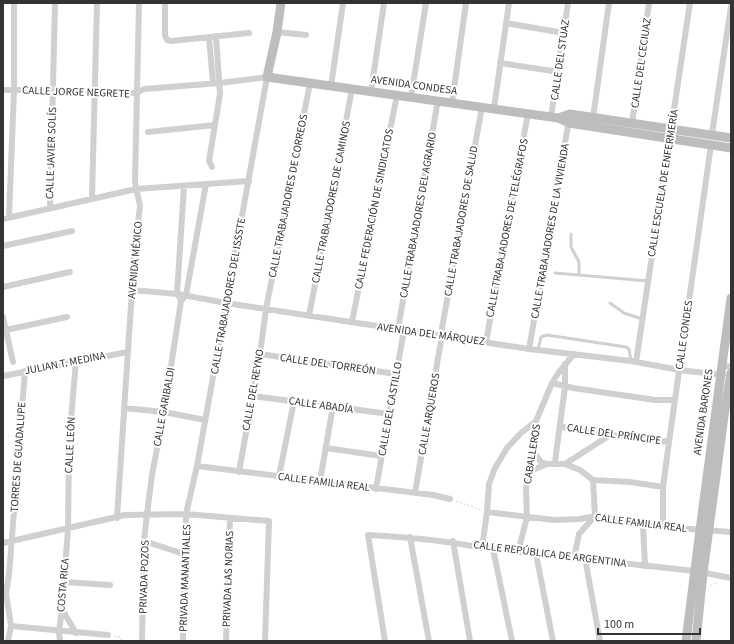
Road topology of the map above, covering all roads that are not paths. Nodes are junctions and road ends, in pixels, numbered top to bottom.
1 (14, 3) edge
2 (55, 3) edge
3 (97, 3) edge
4 (139, 3) edge
5 (165, 3) edge
6 (281, 3) edge
7 (343, 3) edge
8 (384, 3) edge
9 (426, 3) edge
10 (466, 3) edge
11 (509, 3) edge
12 (568, 3) edge
13 (609, 3) edge
14 (649, 3) edge
15 (690, 3) edge
16 (731, 6) edge
17 (506, 23) junction
18 (277, 32) junction
19 (249, 33) dead end
20 (564, 33) junction
21 (306, 35) dead end
22 (212, 37) junction
23 (500, 63) junction
24 (559, 72) junction
25 (267, 77) junction
26 (216, 83) junction
27 (310, 83) junction
28 (331, 86) junction
29 (352, 89) junction
30 (3, 90) edge
31 (14, 90) junction
32 (53, 91) junction
33 (96, 92) junction
34 (371, 92) junction
35 (137, 93) junction
36 (397, 95) junction
37 (411, 97) junction
38 (438, 100) junction
39 (452, 103) junction
40 (482, 107) junction
41 (494, 108) junction
42 (528, 113) junction
43 (555, 117) junction
44 (569, 118) junction
45 (593, 118) junction
46 (632, 123) junction
47 (215, 126) junction
48 (672, 128) junction
49 (148, 132) dead end
50 (712, 134) junction
51 (670, 138) junction
52 (731, 138) edge
53 (711, 144) junction
54 (731, 148) edge
55 (212, 167) dead end
56 (249, 181) junction
57 (206, 184) junction
58 (184, 186) junction
59 (136, 189) junction
60 (92, 198) junction
61 (50, 208) junction
62 (6, 218) edge
63 (72, 231) dead end
64 (571, 234) dead end
65 (3, 246) edge
66 (70, 272) dead end
67 (555, 273) dead end
68 (579, 276) junction
69 (648, 281) junction
70 (3, 287) edge
71 (132, 290) junction
72 (176, 294) junction
73 (186, 295) junction
74 (731, 298) edge
75 (181, 300) junction
76 (226, 303) junction
77 (610, 303) dead end
78 (266, 309) junction
79 (309, 316) junction
80 (3, 317) edge
81 (67, 318) dead end
82 (642, 319) junction
83 (352, 322) junction
84 (6, 330) junction
85 (401, 330) junction
86 (442, 336) junction
87 (486, 342) junction
88 (529, 349) junction
89 (538, 349) junction
90 (128, 352) junction
91 (260, 354) junction
92 (574, 354) junction
93 (76, 361) junction
94 (13, 362) dead end
95 (633, 362) junction
96 (565, 364) junction
97 (679, 370) junction
98 (721, 370) junction
99 (25, 371) junction
100 (731, 372) edge
101 (396, 374) junction
102 (3, 376) edge
103 (552, 383) junction
104 (565, 387) junction
105 (253, 396) junction
106 (675, 400) junction
107 (294, 401) junction
108 (333, 406) junction
109 (124, 408) junction
110 (164, 412) junction
111 (389, 414) junction
112 (205, 420) junction
113 (536, 422) junction
114 (560, 426) junction
115 (610, 435) junction
116 (669, 442) junction
117 (326, 448) junction
118 (533, 451) junction
119 (381, 456) junction
120 (547, 464) junction
121 (556, 464) junction
122 (565, 464) junction
123 (197, 466) junction
124 (530, 471) junction
125 (239, 472) junction
126 (279, 476) junction
127 (593, 480) junction
128 (320, 481) junction
129 (663, 487) junction
130 (376, 488) junction
131 (415, 493) junction
132 (450, 499) road end
133 (487, 512) junction
134 (147, 514) junction
135 (186, 514) junction
136 (595, 516) junction
137 (527, 517) junction
138 (117, 518) junction
139 (230, 518) junction
140 (643, 524) junction
141 (663, 525) junction
142 (68, 529) junction
143 (704, 530) junction
144 (731, 532) edge
145 (410, 537) junction
146 (144, 541) junction
147 (12, 542) junction
148 (453, 542) junction
149 (3, 543) edge
150 (482, 548) junction
151 (493, 549) junction
152 (518, 552) junction
153 (184, 554) junction
154 (536, 554) junction
155 (574, 558) junction
156 (585, 558) junction
157 (645, 566) junction
158 (699, 572) junction
159 (728, 578) edge
160 (64, 582) junction
161 (110, 585) dead end
162 (62, 608) junction
163 (11, 626) junction
164 (58, 632) junction
165 (76, 633) junction
166 (108, 635) road end
167 (8, 641) edge
168 (60, 641) edge
169 (142, 641) edge
170 (183, 641) edge
171 (226, 641) edge
172 (265, 641) edge
173 (385, 641) edge
174 (429, 641) edge
175 (470, 641) edge
176 (512, 641) edge
177 (553, 641) edge
178 (600, 641) edge
179 (686, 641) edge
180 (696, 641) edge

1 - 31 street
2 - 32 street, CALLE JAVIER SOLÍS
3 - 33 street
4 - 35 street, AVENIDA MÉXICO
5 - 22 street
6 - 18 street
7 - 28 street
8 - 34 street
9 - 37 street
10 - 39 street
11 - 17 street
12 - 20 street, CALLE DEL STUAZ
13 - 45 street
14 - 46 street, CALLE DEL CECIUAZ
15 - 48 street, CALLE ESCUELA DE ENFERMERÍA
16 - 50 street
17 - 20 street
17 - 23 street
18 - 21 street
18 - 25 street
19 - 22 street
20 - 24 street, CALLE DEL STUAZ
22 - 26 street
23 - 24 street
23 - 41 street
24 - 43 street, CALLE DEL STUAZ
25 - 26 street, CALLE JORGE NEGRETE
25 - 27 street, AVENIDA CONDESA
25 - 56 street, CALLE TRABAJADORES DEL ISSSTE
26 - 35 street, CALLE JORGE NEGRETE
26 - 47 street
27 - 28 street, AVENIDA CONDESA
27 - 78 street, CALLE TRABAJADORES DE CORREOS
28 - 29 street, AVENIDA CONDESA
29 - 34 street, AVENIDA CONDESA
29 - 79 street, CALLE TRABAJADORES DE CAMINOS
30 - 31 street, CALLE JORGE NEGRETE
31 - 32 street, CALLE JORGE NEGRETE
31 - 62 street
32 - 33 street, CALLE JORGE NEGRETE
32 - 61 street, CALLE JAVIER SOLÍS
33 - 35 street, CALLE JORGE NEGRETE
33 - 60 street
34 - 36 street, AVENIDA CONDESA
35 - 59 street, AVENIDA MÉXICO
36 - 37 street, AVENIDA CONDESA
36 - 83 street, CALLE FEDERACIÓN DE SINDICATOS
37 - 38 street, AVENIDA CONDESA
38 - 39 street, AVENIDA CONDESA
38 - 85 street, CALLE TRABAJADORES DEL AGRARIO
39 - 40 street, AVENIDA CONDESA
40 - 41 street, AVENIDA CONDESA
40 - 86 street, CALLE TRABAJADORES DE SALUD
41 - 42 street, AVENIDA CONDESA
42 - 43 street, AVENIDA CONDESA
42 - 87 street, CALLE TRABAJADORES DE TELÉGRAFOS
43 - 44 street, AVENIDA CONDESA
44 - 45 street, AVENIDA CONDESA
44 - 51 street, AVENIDA CONDESA
44 - 88 street, CALLE TRABAJADORES DE LA VIVIENDA
45 - 46 street, AVENIDA CONDESA
46 - 48 street, AVENIDA CONDESA
47 - 49 street
47 - 55 street
48 - 50 street, AVENIDA CONDESA
48 - 51 street, CALLE ESCUELA DE ENFERMERÍA
50 - 52 street, AVENIDA CONDESA
51 - 53 street, AVENIDA CONDESA
51 - 69 street, CALLE ESCUELA DE ENFERMERÍA
53 - 54 street, AVENIDA CONDESA
53 - 97 street, CALLE CONDES
56 - 57 street
56 - 76 street, CALLE TRABAJADORES DEL ISSSTE
57 - 58 street
57 - 73 street
58 - 59 street
58 - 72 street
59 - 60 street
59 - 71 street, AVENIDA MÉXICO
60 - 61 street
61 - 62 street
63 - 65 street
64 - 68 lane
66 - 70 street
67 - 68 lane
68 - 69 lane
69 - 82 street, CALLE ESCUELA DE ENFERMERÍA
71 - 72 street, AVENIDA DEL MÁRQUEZ
71 - 90 street, AVENIDA MÉXICO
72 - 73 street, AVENIDA DEL MÁRQUEZ
72 - 75 street
73 - 75 street
73 - 76 street, AVENIDA DEL MÁRQUEZ
74 - 98 street, AVENIDA BARONES
75 - 110 street, CALLE GARIBALDI
76 - 78 street, AVENIDA DEL MÁRQUEZ
76 - 112 street, CALLE TRABAJADORES DEL ISSSTE
77 - 82 lane
78 - 79 street, AVENIDA DEL MÁRQUEZ
78 - 91 street, CALLE DEL REYNO
79 - 83 street, AVENIDA DEL MÁRQUEZ
80 - 84 street
81 - 84 street
82 - 95 street, CALLE ESCUELA DE ENFERMERÍA
83 - 85 street, AVENIDA DEL MÁRQUEZ
84 - 94 street
85 - 86 street, AVENIDA DEL MÁRQUEZ
85 - 101 street, CALLE DEL CASTILLO
86 - 87 street, AVENIDA DEL MÁRQUEZ
86 - 131 street, CALLE ARQUEROS
87 - 88 street, AVENIDA DEL MÁRQUEZ
88 - 89 street, AVENIDA DEL MÁRQUEZ
89 - 92 street, AVENIDA DEL MÁRQUEZ
89 - 95 lane
90 - 93 street, JULIAN T. MEDINA
90 - 109 street, AVENIDA MÉXICO
91 - 101 street, CALLE DEL TORREÓN
91 - 105 street, CALLE DEL REYNO
92 - 95 street, AVENIDA DEL MÁRQUEZ
92 - 96 street, CABALLEROS
93 - 99 street, JULIAN T. MEDINA
93 - 142 street, CALLE LEÓN
95 - 97 street, AVENIDA DEL MÁRQUEZ
96 - 103 street, CABALLEROS
96 - 104 street
97 - 98 street, AVENIDA DEL MÁRQUEZ
97 - 106 street, CALLE CONDES
98 - 100 street, AVENIDA DEL MÁRQUEZ
98 - 100 street, AVENIDA DEL MÁRQUEZ
98 - 143 street, AVENIDA BARONES
99 - 102 street, JULIAN T. MEDINA
99 - 147 street, TORRES DE GUADALUPE
100 - 143 street, AVENIDA BARONES
101 - 111 street, CALLE DEL CASTILLO
103 - 104 street
103 - 113 street, CABALLEROS
104 - 106 street
104 - 114 street
105 - 107 street, CALLE ABADÍA
105 - 125 street, CALLE DEL REYNO
106 - 116 street, CALLE CONDES
107 - 108 street, CALLE ABADÍA
107 - 126 street
108 - 111 street, CALLE ABADÍA
108 - 117 street
109 - 110 street
109 - 138 street, AVENIDA MÉXICO
110 - 112 street
110 - 134 street, CALLE GARIBALDI
111 - 119 street, CALLE DEL CASTILLO
112 - 123 street, CALLE TRABAJADORES DEL ISSSTE
113 - 118 street, CABALLEROS
113 - 133 street
114 - 115 street, CALLE DEL PRÍNCIPE
114 - 121 street
115 - 116 street, CALLE DEL PRÍNCIPE
115 - 122 street
116 - 129 street, CALLE CONDES
117 - 119 street
117 - 128 street
118 - 120 street
118 - 124 street, CABALLEROS
119 - 130 street, CALLE DEL CASTILLO
120 - 121 street
120 - 124 street
121 - 122 street
122 - 127 street
123 - 125 street, CALLE FAMILIA REAL
123 - 135 street, CALLE TRABAJADORES DEL ISSSTE
124 - 137 street, CABALLEROS
125 - 126 street, CALLE FAMILIA REAL
126 - 128 street, CALLE FAMILIA REAL
127 - 129 street
127 - 136 street
128 - 130 street, CALLE FAMILIA REAL
129 - 141 street, CALLE CONDES
130 - 131 street, CALLE FAMILIA REAL
131 - 132 street, CALLE FAMILIA REAL
133 - 137 street, CALLE FAMILIA REAL
133 - 150 street
134 - 135 street
134 - 138 street
134 - 146 street, PRIVADA POZOS
135 - 139 street
135 - 153 street, PRIVADA MANANTIALES
136 - 137 street, CALLE FAMILIA REAL
136 - 140 street, CALLE FAMILIA REAL
136 - 155 street
137 - 152 street, CABALLEROS
138 - 142 street
139 - 171 street, PRIVADA LAS NORIAS
139 - 172 street
140 - 141 street, CALLE FAMILIA REAL
140 - 157 street
141 - 143 street, CALLE FAMILIA REAL
142 - 147 street
142 - 160 street, COSTA RICA
143 - 144 street, CALLE FAMILIA REAL
143 - 158 street
145 - 148 street, CALLE REPÚBLICA DE ARGENTINA
145 - 173 street, CALLE REPÚBLICA DE ARGENTINA
145 - 174 street
146 - 153 street
146 - 169 street, PRIVADA POZOS
147 - 149 street
147 - 163 street, TORRES DE GUADALUPE
148 - 150 street, CALLE REPÚBLICA DE ARGENTINA
148 - 175 street
150 - 151 street, CALLE REPÚBLICA DE ARGENTINA
151 - 152 street, CALLE REPÚBLICA DE ARGENTINA
151 - 176 street
152 - 154 street, CALLE REPÚBLICA DE ARGENTINA
153 - 170 street, PRIVADA MANANTIALES
154 - 155 street, CALLE REPÚBLICA DE ARGENTINA
154 - 177 street
155 - 156 street, CALLE REPÚBLICA DE ARGENTINA
156 - 157 street, CALLE REPÚBLICA DE ARGENTINA
156 - 178 street
157 - 158 street, CALLE REPÚBLICA DE ARGENTINA
158 - 159 street, CALLE REPÚBLICA DE ARGENTINA
158 - 179 street
158 - 180 street
160 - 161 street
160 - 162 street, COSTA RICA
162 - 164 street, COSTA RICA
162 - 165 street
163 - 164 street
163 - 167 street
164 - 165 street
164 - 168 street, COSTA RICA
165 - 166 street

